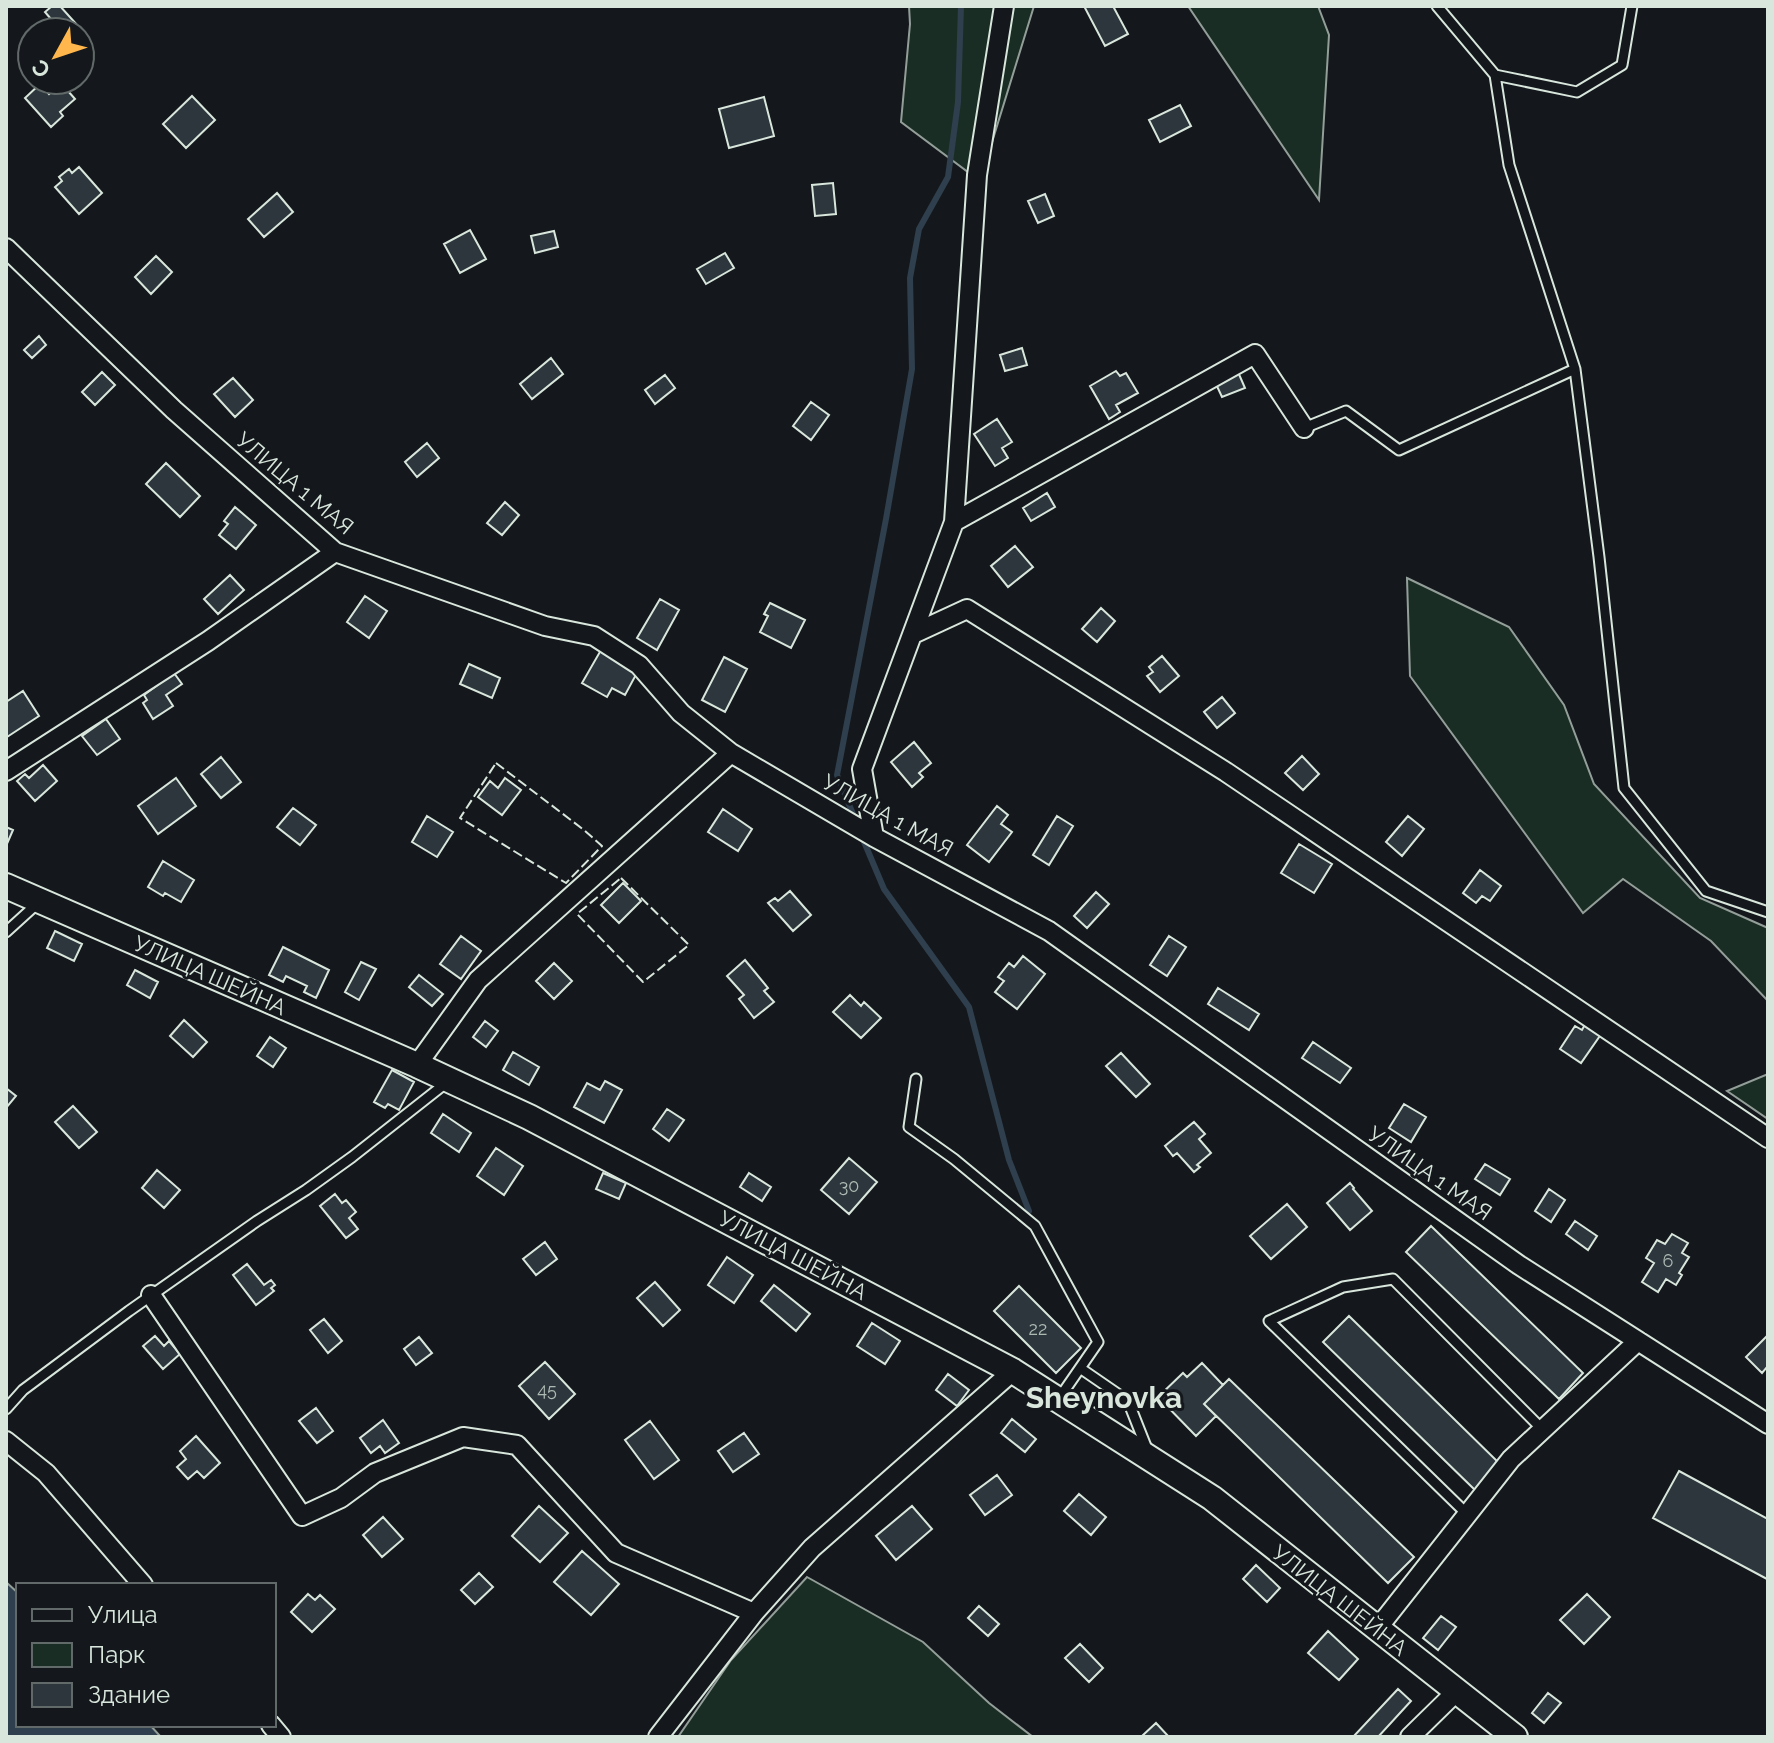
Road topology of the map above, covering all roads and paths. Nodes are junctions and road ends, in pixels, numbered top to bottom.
1 (1004, 6) edge
2 (1437, 6) edge
3 (1632, 6) edge
4 (1495, 75) junction
5 (6, 248) edge
6 (1575, 369) junction
7 (1304, 428) joint
8 (954, 522) junction
9 (335, 552) junction
10 (913, 634) junction
11 (731, 753) junction
12 (6, 771) edge
13 (874, 837) junction
14 (6, 886) edge
15 (40, 901) junction
16 (1768, 912) edge
17 (6, 932) edge
18 (417, 1065) junction
19 (916, 1079) dead end
20 (450, 1080) junction
21 (1768, 1138) edge
22 (151, 1295) junction
23 (1638, 1341) junction
24 (1080, 1368) junction
25 (1013, 1371) junction
26 (1058, 1400) junction
27 (6, 1409) edge
28 (1768, 1424) edge
29 (1543, 1430) junction
30 (6, 1441) edge
31 (1151, 1460) junction
32 (1468, 1515) junction
33 (141, 1583) edge
34 (754, 1613) junction
35 (1377, 1629) junction
36 (1457, 1691) junction
37 (658, 1737) edge
38 (1410, 1737) edge
39 (1515, 1737) edge

1 - 8 street
2 - 4 lane
3 - 4 lane
4 - 6 lane
5 - 9 street, УЛИЦА 1 МАЯ
6 - 7 lane
6 - 16 lane
7 - 8 street
8 - 10 street
9 - 11 street, УЛИЦА 1 МАЯ
9 - 12 street
10 - 13 street
10 - 21 street
11 - 13 street, УЛИЦА 1 МАЯ
11 - 18 street
13 - 23 street, УЛИЦА 1 МАЯ
14 - 15 street, УЛИЦА ШЕЙНА
15 - 17 lane
15 - 18 street, УЛИЦА ШЕЙНА
18 - 20 street, УЛИЦА ШЕЙНА
19 - 24 lane
20 - 22 lane
20 - 25 street, УЛИЦА ШЕЙНА
22 - 27 lane
22 - 34 street
23 - 28 street, УЛИЦА 1 МАЯ
23 - 29 street
24 - 26 lane
24 - 31 lane
25 - 26 street, УЛИЦА ШЕЙНА
25 - 34 street
26 - 31 street, УЛИЦА ШЕЙНА
29 - 32 street
29 - 32 lane
30 - 33 street
31 - 35 street, УЛИЦА ШЕЙНА
32 - 35 street
34 - 37 street
35 - 36 street, УЛИЦА ШЕЙНА
36 - 38 street
36 - 39 street, УЛИЦА ШЕЙНА

